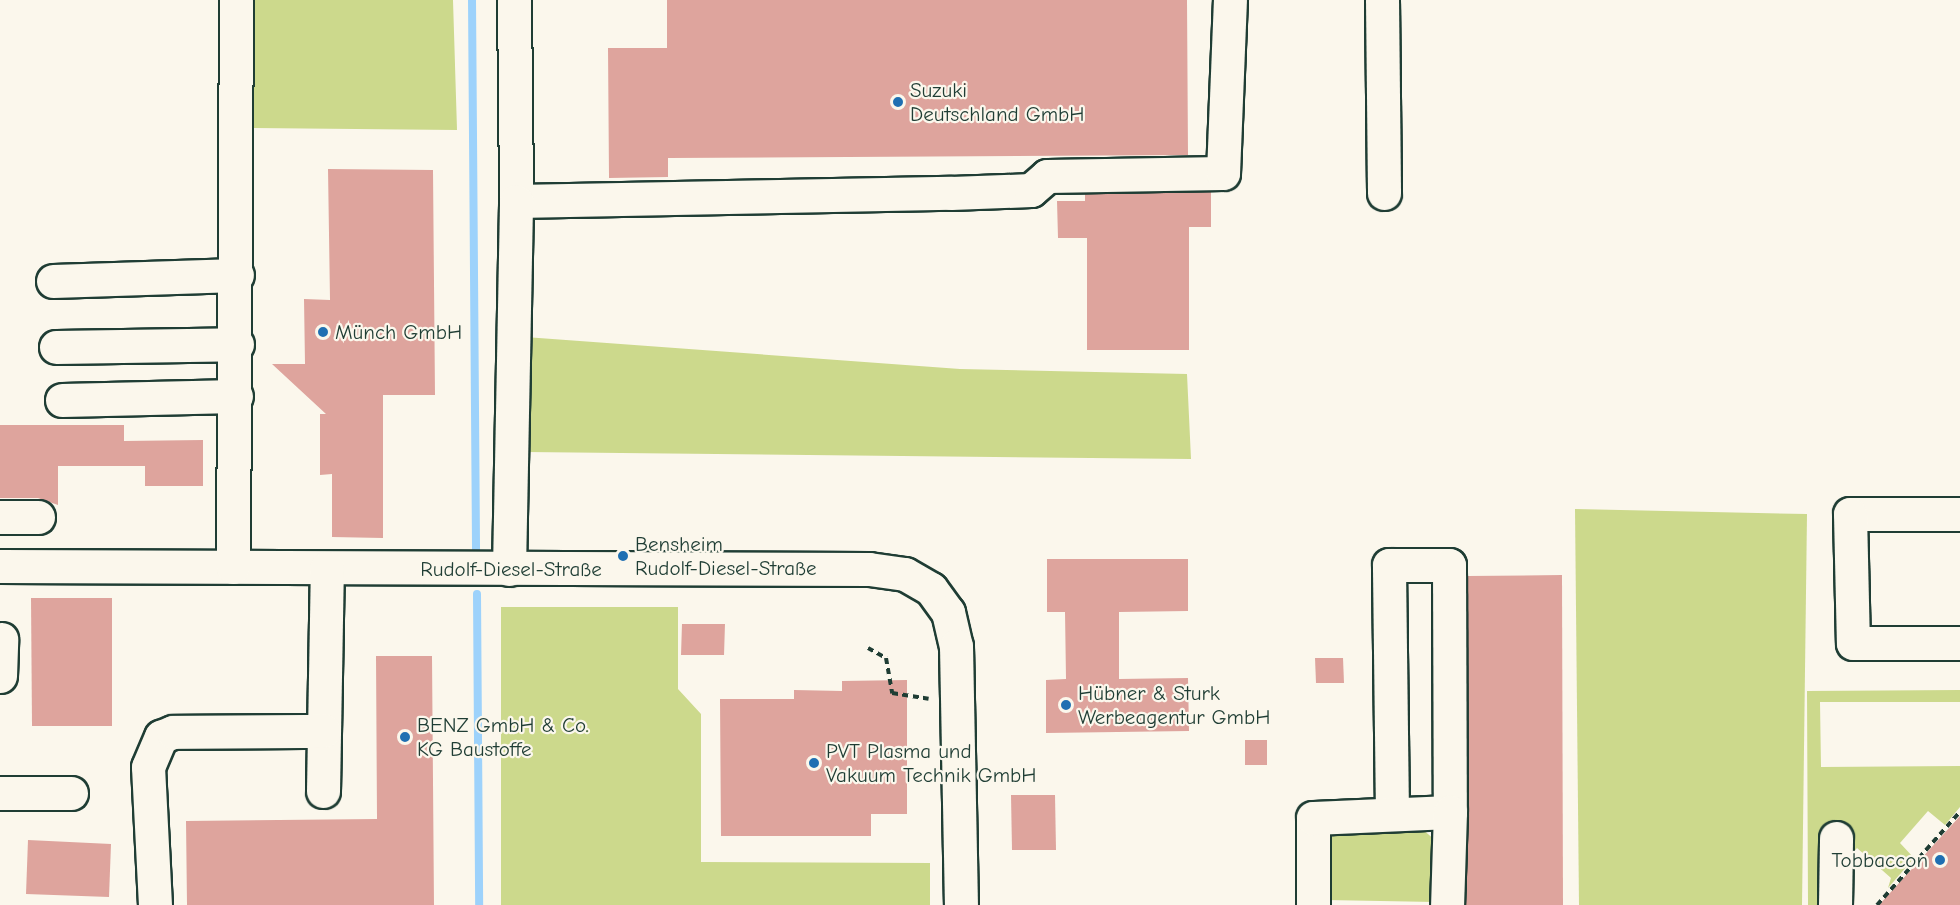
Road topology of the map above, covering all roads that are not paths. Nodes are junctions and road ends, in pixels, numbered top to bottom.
1 (236, 0) edge
2 (514, 0) edge
3 (1230, 0) edge
4 (1382, 0) edge
5 (1384, 193) dead end
6 (516, 201) junction
7 (237, 275) junction
8 (53, 281) dead end
9 (237, 344) junction
10 (56, 347) dead end
11 (236, 396) junction
12 (62, 400) dead end
13 (1960, 514) edge
14 (38, 517) dead end
15 (0, 518) edge
16 (0, 566) edge
17 (233, 567) junction
18 (327, 568) junction
19 (509, 569) junction
20 (1, 639) edge
21 (1960, 643) edge
22 (0, 676) edge
23 (324, 731) junction
24 (323, 791) dead end
25 (0, 792) edge
26 (70, 793) dead end
27 (1450, 812) junction
28 (1392, 814) junction
29 (1836, 838) dead end
30 (155, 905) edge
31 (961, 905) edge
32 (1313, 905) edge
33 (1447, 905) edge
34 (1835, 905) edge

1 - 7 street
2 - 6 street
3 - 6 street
4 - 5 street
6 - 19 street
7 - 8 street
7 - 9 street
9 - 10 street
9 - 11 street
11 - 12 street
11 - 17 street
13 - 21 street
14 - 15 street
16 - 17 street, Rudolf-Diesel-Straße
17 - 18 street, Rudolf-Diesel-Straße
18 - 19 street, Rudolf-Diesel-Straße
18 - 23 street
19 - 31 street, Rudolf-Diesel-Straße
20 - 22 street
23 - 24 street
23 - 30 street
25 - 26 street
27 - 28 street
27 - 28 street
27 - 33 street
28 - 32 street
29 - 34 street

